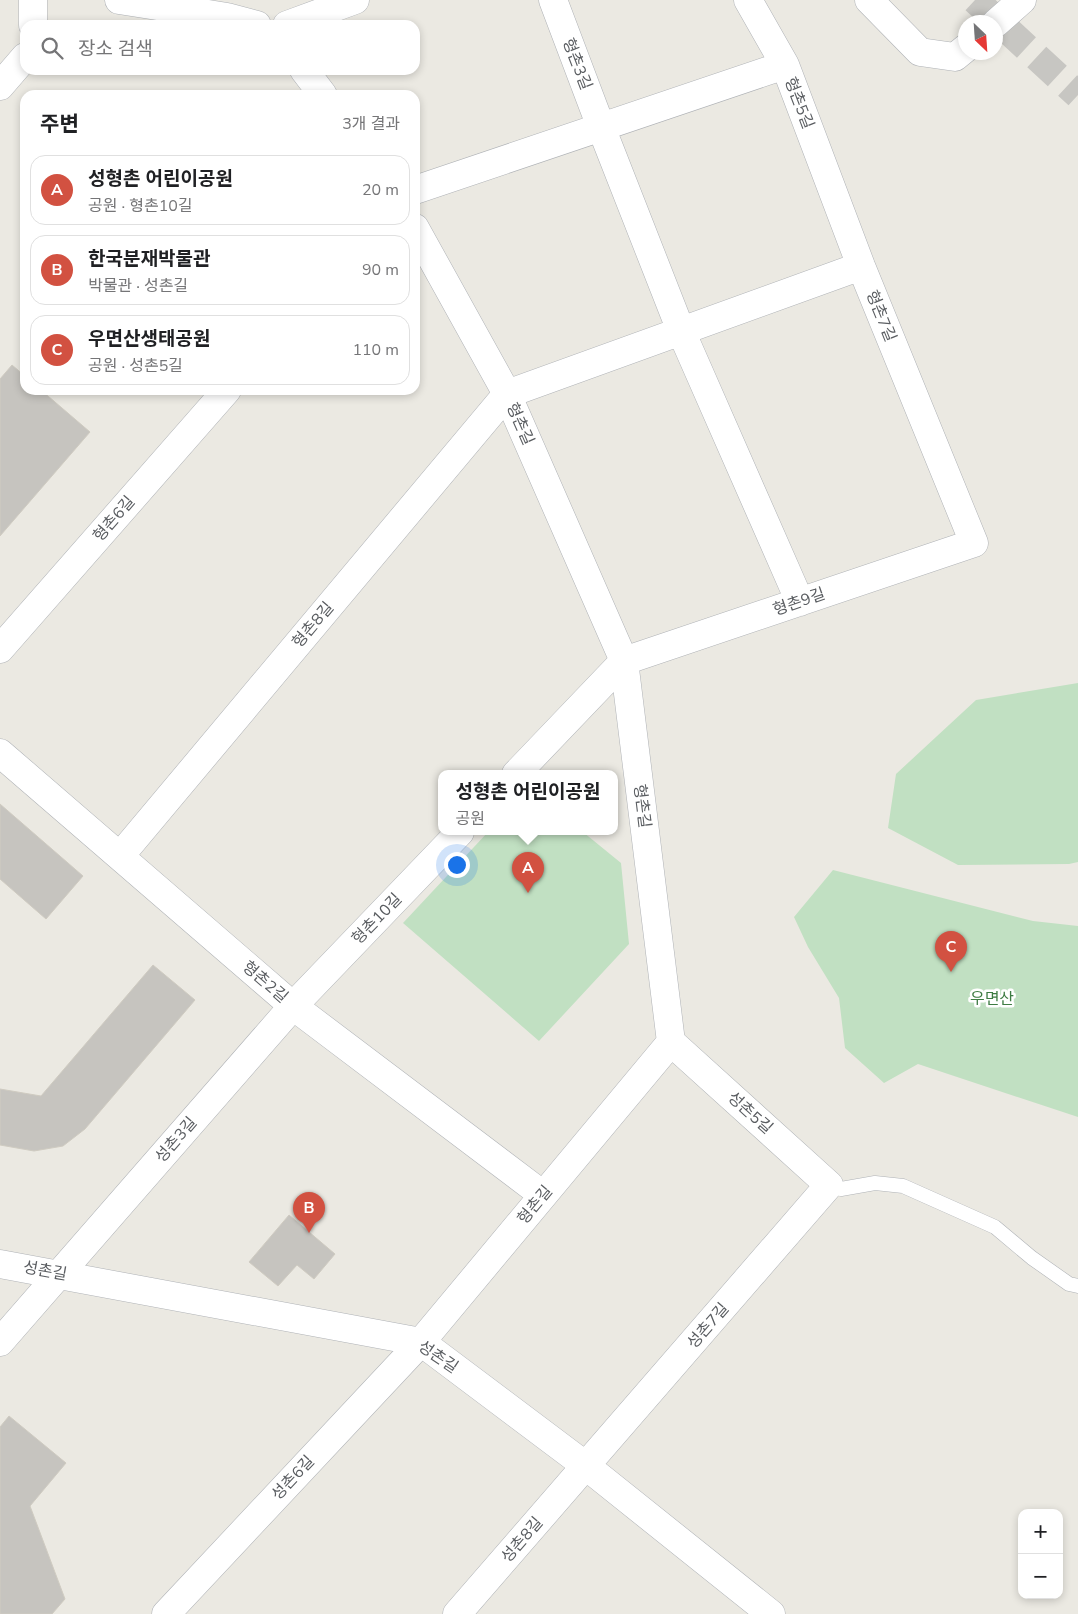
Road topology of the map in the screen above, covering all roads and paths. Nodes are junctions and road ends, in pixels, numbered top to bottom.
1 (33, 0) edge
2 (119, 0) edge
3 (355, 0) edge
4 (553, 0) edge
5 (748, 0) edge
6 (869, 0) edge
7 (1022, 0) edge
8 (1003, 17) edge
9 (33, 20) edge
10 (238, 20) edge
11 (301, 20) edge
12 (958, 55) edge
13 (20, 63) edge
14 (785, 65) junction
15 (308, 75) edge
16 (0, 86) edge
17 (318, 90) edge
18 (601, 127) junction
19 (420, 188) edge
20 (420, 237) edge
21 (861, 266) junction
22 (681, 331) junction
23 (507, 394) junction
24 (223, 395) edge
25 (974, 543) joint
26 (800, 602) junction
27 (0, 649) edge
28 (624, 661) junction
29 (0, 753) edge
30 (520, 770) edge
31 (457, 835) edge
32 (120, 856) junction
33 (293, 1006) junction
34 (671, 1042) junction
35 (829, 1185) junction
36 (543, 1195) junction
37 (0, 1264) edge
38 (58, 1274) junction
39 (1078, 1286) edge
40 (0, 1342) edge
41 (420, 1342) junction
42 (586, 1466) junction
43 (166, 1614) edge
44 (457, 1614) edge
45 (771, 1614) edge

1 - 9 street
2 - 10 street
3 - 11 street
4 - 18 street, 형촌3길
5 - 14 street
6 - 12 street
7 - 8 street
13 - 16 street
14 - 18 street, 형촌5길
14 - 21 street, 형촌5길
15 - 17 street
18 - 19 street, 형촌5길
18 - 22 street
20 - 23 street, 형촌길
21 - 22 street
21 - 25 street, 형촌7길
22 - 23 street
22 - 26 street
23 - 28 street, 형촌길
23 - 32 street, 형촌8길
24 - 27 street, 형촌6길
25 - 26 street, 형촌9길
26 - 28 street, 형촌9길
28 - 30 street
28 - 34 street, 형촌길
29 - 32 street, 형촌2길
31 - 33 street, 형촌10길
32 - 33 street, 형촌2길
33 - 36 street, 형촌2길
33 - 38 street, 성촌3길
34 - 35 street, 성촌5길
34 - 36 street, 형촌길
35 - 39 lane
35 - 42 street, 성촌7길
36 - 41 street, 형촌길
37 - 38 street, 성촌길
38 - 40 street, 성촌3길
38 - 41 street, 성촌길
41 - 42 street, 성촌길
41 - 43 street, 성촌6길
42 - 44 street, 성촌8길
42 - 45 street, 성촌길

